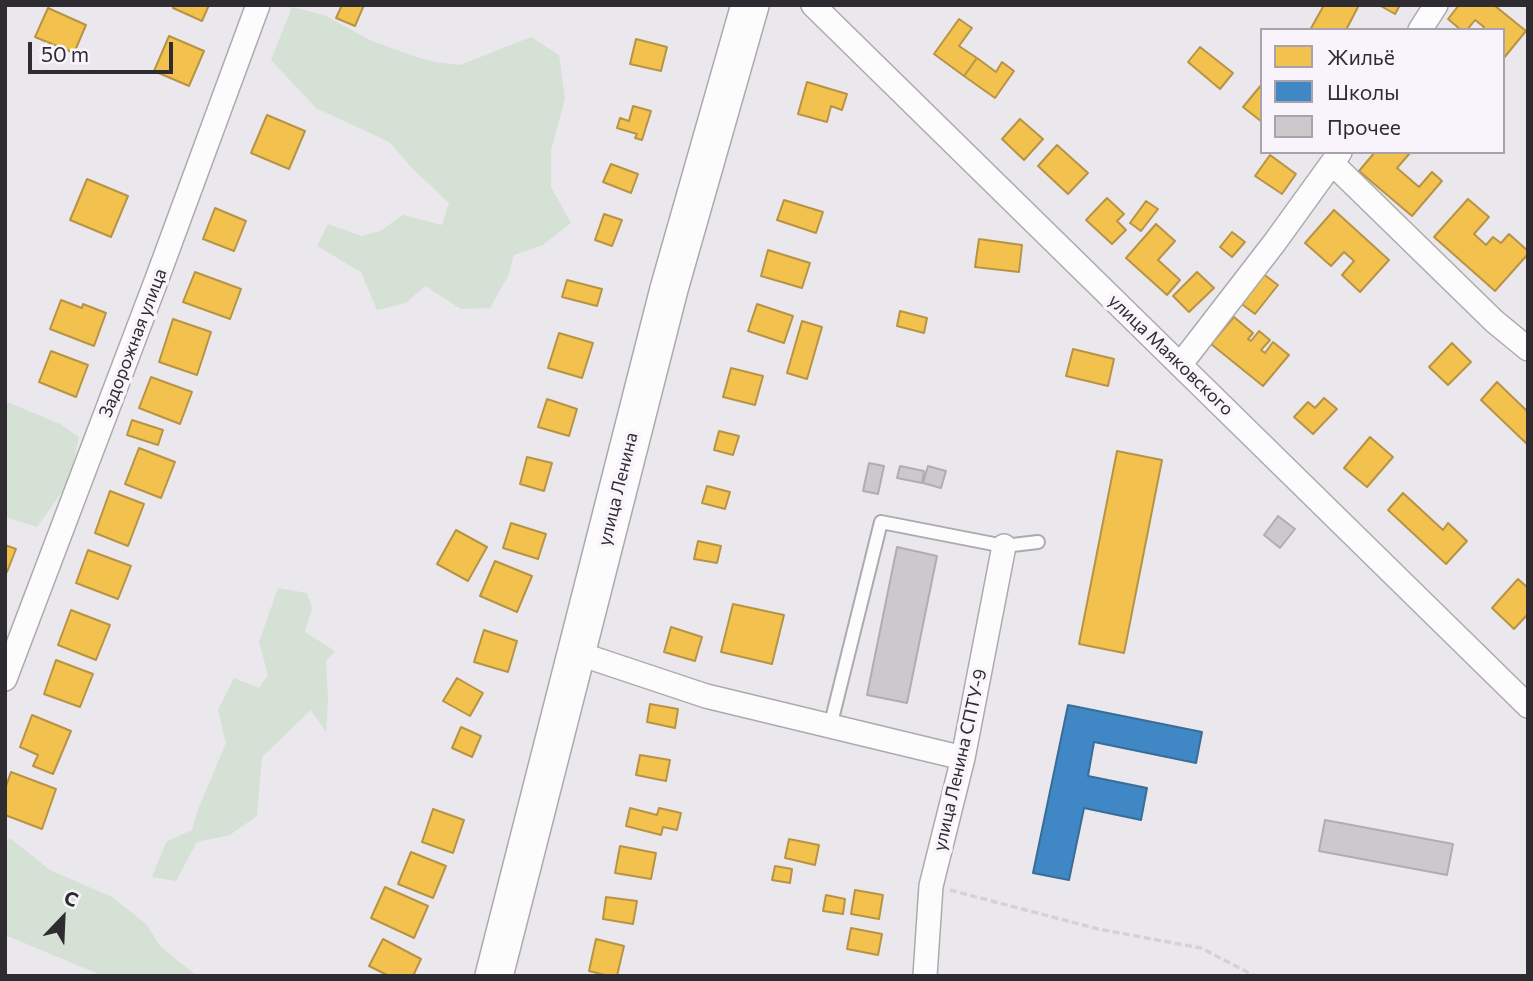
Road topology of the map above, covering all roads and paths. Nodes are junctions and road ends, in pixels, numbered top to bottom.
1 (258, 5) edge
2 (750, 5) edge
3 (813, 5) edge
4 (1436, 5) edge
5 (1421, 28) edge
6 (1336, 158) edge
7 (1528, 349) edge
8 (1180, 365) junction
9 (1038, 541) dead end
10 (1004, 546) junction
11 (577, 653) junction
12 (5, 679) edge
13 (1528, 706) edge
14 (831, 727) junction
15 (963, 758) junction
16 (930, 886) junction
17 (494, 976) edge
18 (925, 976) edge
19 (1255, 976) edge

1 - 12 street, Задорожная улица
2 - 11 main road, улица Ленина
3 - 8 street, улица Маяковского
4 - 5 street
6 - 7 street
6 - 8 street
8 - 13 street, улица Маяковского
9 - 10 lane
10 - 14 lane
10 - 15 street, улица Ленина СПТУ-9
11 - 14 street
11 - 17 main road, улица Ленина
14 - 15 street
15 - 16 street, улица Ленина СПТУ-9
16 - 18 street, улица Ленина СПТУ-9
16 - 19 path

